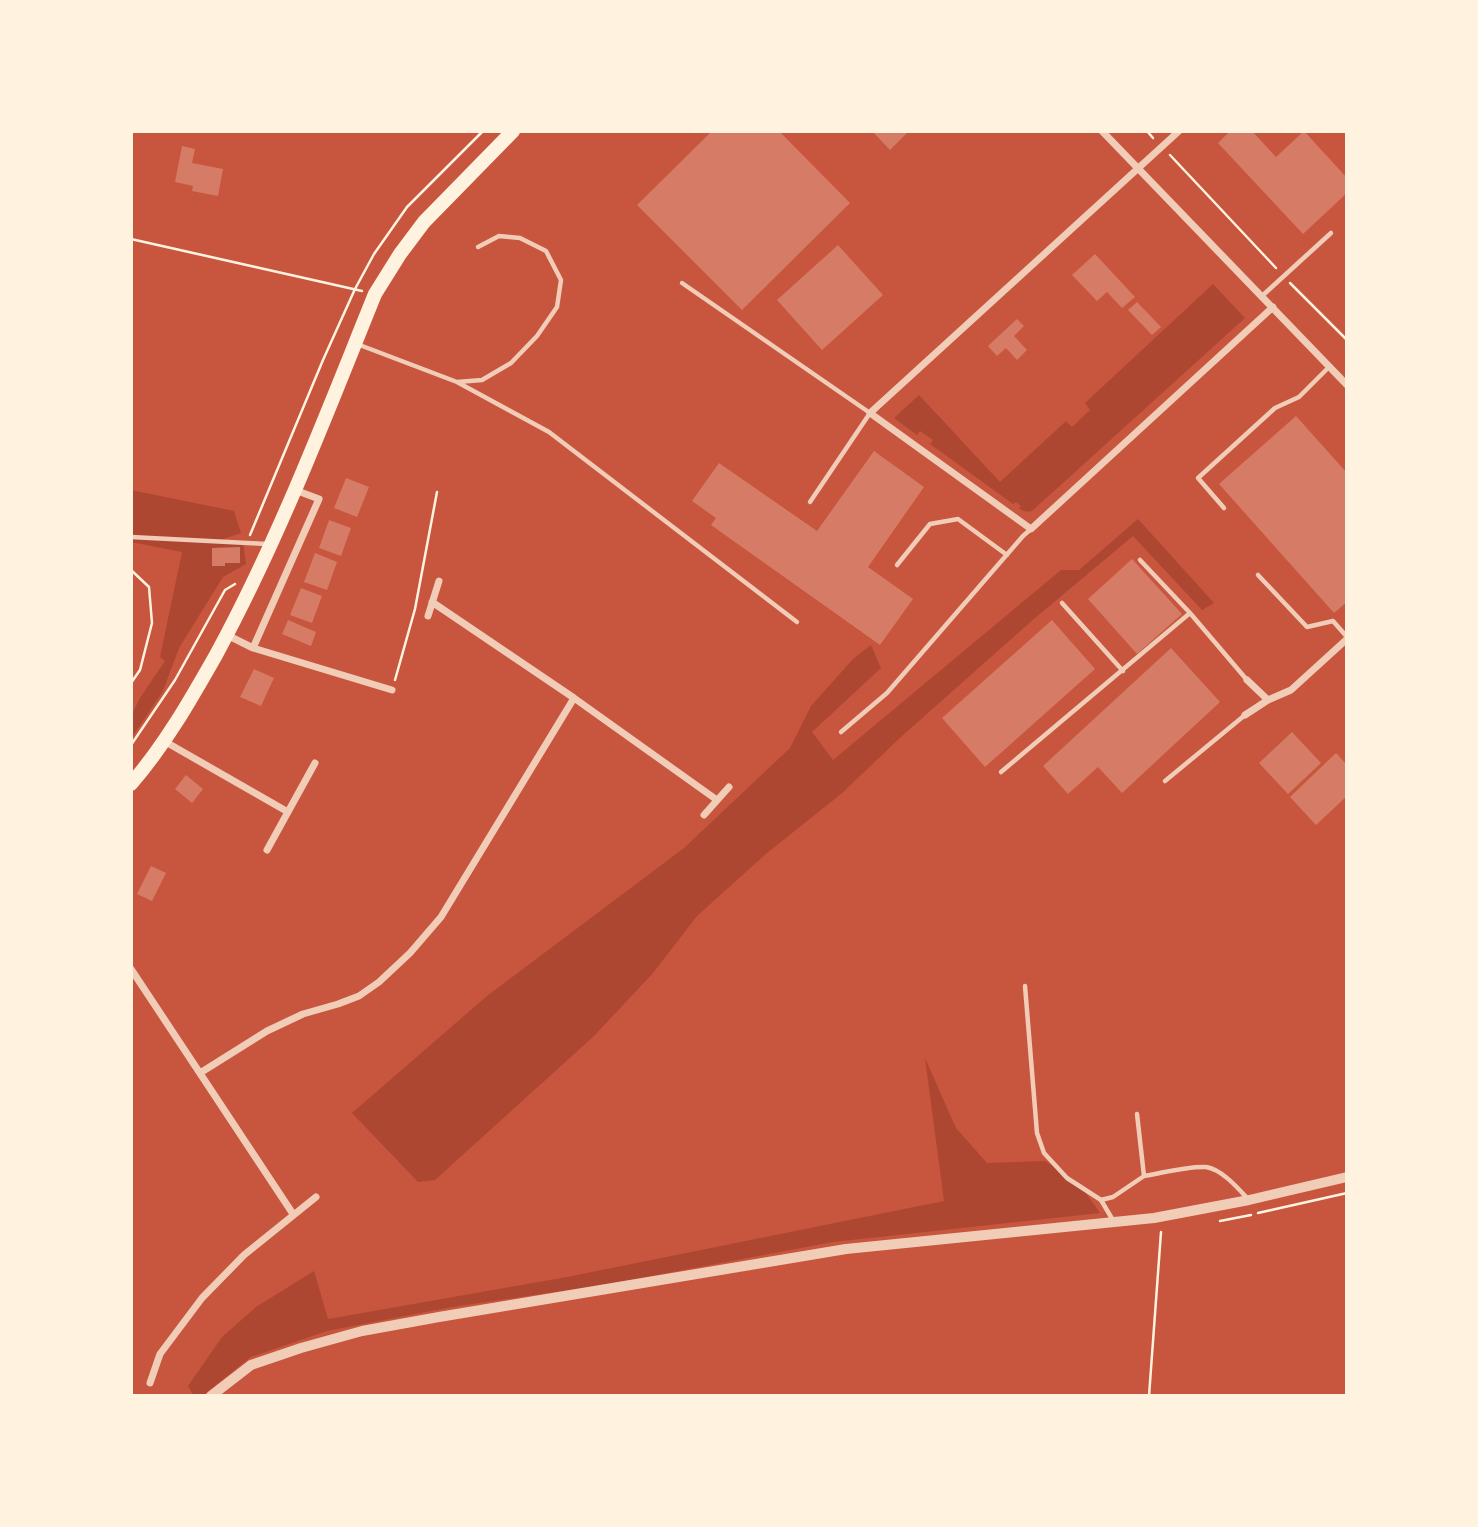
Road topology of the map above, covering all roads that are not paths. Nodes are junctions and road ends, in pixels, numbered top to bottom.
1 (513, 131) edge
2 (1102, 131) edge
3 (1178, 131) edge
4 (1138, 168) junction
5 (1331, 233) dead end
6 (478, 247) dead end
7 (682, 283) dead end
8 (1262, 296) junction
9 (1273, 307) junction
10 (355, 343) junction
11 (1329, 367) junction
12 (457, 382) junction
13 (1347, 385) edge
14 (870, 413) junction
15 (295, 490) junction
16 (810, 502) dead end
17 (1224, 508) dead end
18 (1031, 530) junction
19 (131, 537) edge
20 (271, 544) junction
21 (1007, 555) junction
22 (1140, 560) dead end
23 (897, 565) dead end
24 (1258, 575) dead end
25 (439, 581) dead end
26 (432, 602) junction
27 (1062, 603) dead end
28 (1190, 612) junction
29 (428, 616) dead end
30 (797, 622) dead end
31 (227, 635) junction
32 (1347, 638) edge
33 (253, 648) junction
34 (1123, 671) junction
35 (1247, 680) joint
36 (392, 690) road end
37 (574, 698) junction
38 (1268, 700) junction
39 (1245, 715) joint
40 (841, 732) dead end
41 (163, 740) junction
42 (315, 763) dead end
43 (1001, 772) dead end
44 (1165, 781) dead end
45 (131, 784) edge
46 (729, 787) dead end
47 (717, 800) junction
48 (288, 812) junction
49 (704, 815) dead end
50 (267, 850) dead end
51 (131, 969) edge
52 (1025, 986) dead end
53 (200, 1073) junction
54 (1136, 1114) dead end
55 (1144, 1177) junction
56 (1347, 1177) edge
57 (316, 1197) dead end
58 (1101, 1199) junction
59 (1248, 1200) junction
60 (293, 1214) junction
61 (1115, 1223) junction
62 (150, 1383) dead end
63 (211, 1396) edge

1 - 10 main road
2 - 4 street
3 - 4 street
4 - 8 street
4 - 14 street
5 - 8 lane
6 - 12 lane
7 - 14 lane
8 - 9 street
9 - 11 street
9 - 18 street
10 - 12 lane
10 - 15 main road
11 - 13 street
11 - 17 lane
12 - 30 lane
14 - 16 lane
14 - 18 street
15 - 20 main road
15 - 33 street
18 - 21 lane
19 - 20 lane
20 - 31 main road
21 - 23 lane
21 - 40 lane
22 - 28 lane
24 - 32 lane
25 - 26 street
26 - 29 street
26 - 37 street
27 - 34 lane
28 - 34 lane
28 - 35 lane
31 - 33 street
31 - 41 main road
32 - 38 street
33 - 36 street
34 - 43 lane
35 - 38 street
37 - 47 street
37 - 53 street
38 - 39 street
39 - 44 lane
41 - 45 main road
41 - 48 street
42 - 48 street
46 - 47 street
47 - 49 street
48 - 50 street
51 - 53 street
52 - 58 lane
53 - 60 street
54 - 55 lane
55 - 58 lane
55 - 59 lane
56 - 59 street
57 - 60 street
58 - 61 lane
59 - 61 street
60 - 62 street
61 - 63 street

